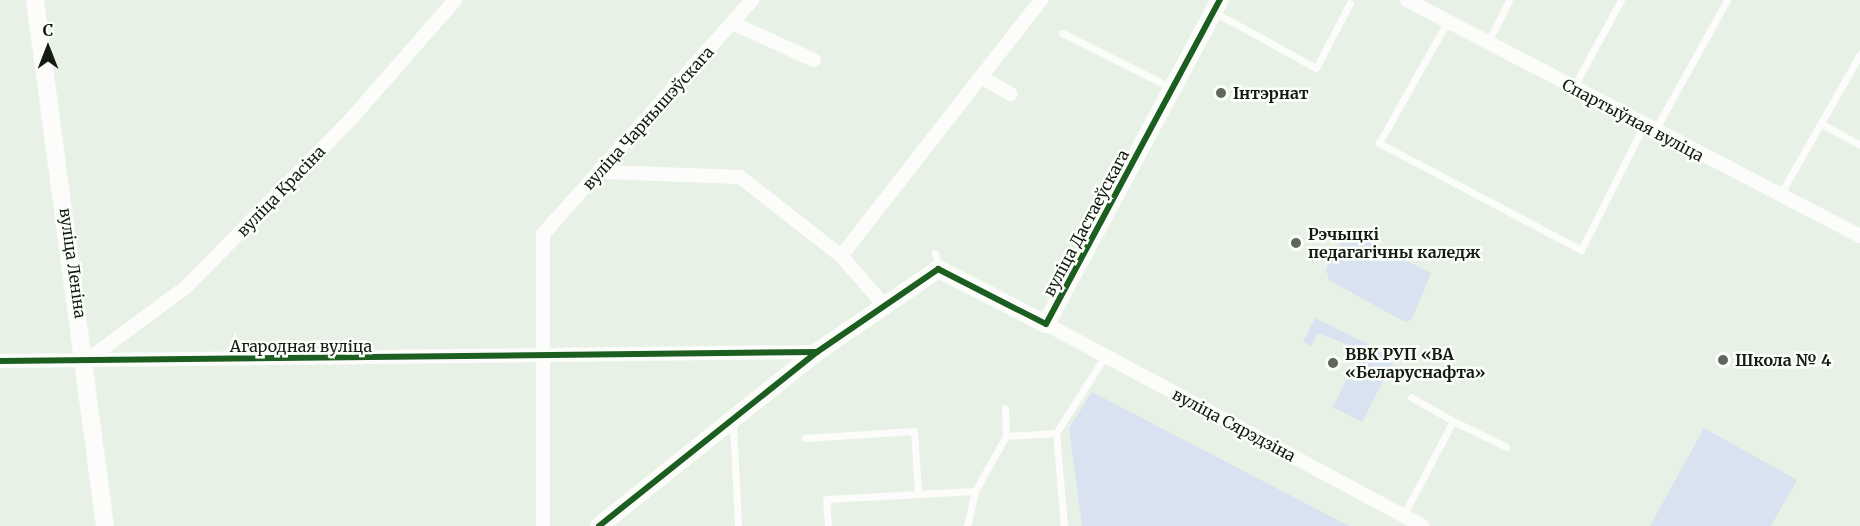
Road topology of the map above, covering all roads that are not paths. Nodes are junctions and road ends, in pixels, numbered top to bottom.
1 (35, 0) edge
2 (455, 0) edge
3 (752, 0) edge
4 (1041, 0) edge
5 (1407, 0) edge
6 (1509, 0) edge
7 (1621, 0) edge
8 (1727, 0) edge
9 (1350, 3) dead end
10 (1217, 6) edge
11 (1447, 22) junction
12 (732, 23) junction
13 (1062, 33) dead end
14 (1487, 44) junction
15 (1860, 54) edge
16 (814, 60) dead end
17 (981, 77) junction
18 (1172, 88) junction
19 (1573, 88) junction
20 (1011, 94) dead end
21 (1822, 124) junction
22 (1648, 130) junction
23 (1860, 145) edge
24 (604, 172) junction
25 (1780, 195) junction
26 (1860, 236) edge
27 (841, 256) junction
28 (885, 306) junction
29 (1046, 324) junction
30 (818, 352) junction
31 (1105, 356) junction
32 (539, 358) junction
33 (87, 360) junction
34 (0, 361) edge
35 (1411, 397) dead end
36 (1005, 408) dead end
37 (1453, 421) junction
38 (733, 423) junction
39 (1056, 433) junction
40 (1006, 436) junction
41 (806, 438) dead end
42 (1506, 447) dead end
43 (975, 491) junction
44 (918, 493) junction
45 (1403, 516) junction
46 (105, 526) edge
47 (543, 526) edge
48 (598, 526) edge
49 (738, 526) edge
50 (828, 526) edge
51 (967, 526) edge
52 (1064, 526) edge
53 (1422, 526) edge

1 - 33 street, вуліца Леніна
2 - 33 street, вуліца Красіна
3 - 12 street, вуліца Чарнышэўскага
4 - 17 street
5 - 11 street, Спартыўная вуліца
6 - 14 lane
7 - 19 lane
8 - 22 lane
9 - 10 lane
10 - 18 street, вуліца Дастаеўскага
11 - 14 street, Спартыўная вуліца
11 - 22 lane
12 - 16 street
12 - 24 street, вуліца Чарнышэўскага
13 - 18 lane
14 - 19 street, Спартыўная вуліца
15 - 21 lane
17 - 20 street
17 - 27 street
18 - 29 street, вуліца Дастаеўскага
19 - 22 street, Спартыўная вуліца
21 - 23 lane
21 - 25 lane
22 - 25 street, Спартыўная вуліца
24 - 27 street
24 - 32 street, вуліца Чарнышэўскага
25 - 26 street, Спартыўная вуліца
27 - 28 street
28 - 29 street
28 - 30 street
29 - 31 street, вуліца Сярэдзіна
30 - 32 street, Агародная вуліца
30 - 38 street
31 - 39 lane
31 - 45 street, вуліца Сярэдзіна
32 - 33 street, Агародная вуліца
32 - 47 street
33 - 34 street, Агародная вуліца
33 - 46 street, вуліца Леніна
35 - 37 lane
36 - 40 lane
37 - 42 lane
37 - 45 lane
38 - 48 street
38 - 49 lane
39 - 40 lane
39 - 52 lane
40 - 43 lane
41 - 44 lane
43 - 44 lane
43 - 51 lane
44 - 50 lane
45 - 53 street, вуліца Сярэдзіна

